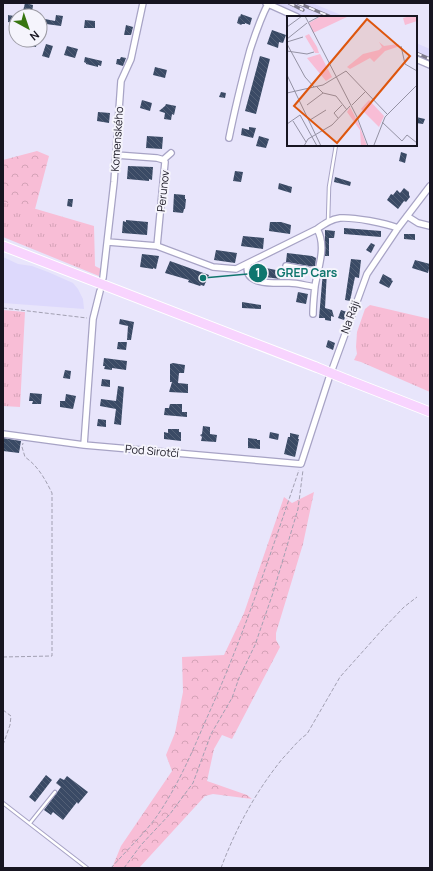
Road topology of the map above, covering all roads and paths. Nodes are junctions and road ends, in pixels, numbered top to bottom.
1 (143, 3) edge
2 (267, 4) edge
3 (295, 16) edge
4 (417, 59) edge
5 (430, 64) edge
6 (230, 138) dead end
7 (336, 146) edge
8 (171, 153) dead end
9 (116, 155) junction
10 (162, 160) junction
11 (430, 186) edge
12 (407, 216) junction
13 (328, 221) junction
14 (430, 226) edge
15 (317, 228) junction
16 (398, 228) junction
17 (108, 242) junction
18 (3, 246) edge
19 (157, 246) junction
20 (248, 264) junction
21 (286, 266) dead end
22 (318, 272) junction
23 (103, 278) dead end
24 (315, 287) junction
25 (100, 291) dead end
26 (3, 308) edge
27 (313, 314) dead end
28 (93, 319) junction
29 (430, 412) edge
30 (3, 434) edge
31 (24, 437) junction
32 (84, 445) junction
33 (301, 464) junction
34 (417, 597) dead end
35 (3, 657) edge
36 (3, 710) edge
37 (3, 745) edge
38 (55, 792) dead end
39 (3, 804) edge
40 (30, 823) junction
41 (87, 868) edge
42 (111, 868) edge
43 (124, 868) edge
44 (221, 868) edge

1 - 9 street, Komenského
2 - 3 street
2 - 6 street
4 - 5 street
7 - 13 lane
8 - 10 street
9 - 10 street, Perunov
9 - 17 street, Komenského
10 - 19 street, Perunov
11 - 12 street, Na Ráji
12 - 14 street
12 - 16 street, Na Ráji
13 - 15 street
13 - 16 street
15 - 20 street
15 - 22 street
16 - 33 street, Na Ráji
17 - 19 street
17 - 23 street, Komenského
18 - 29 main road, bridge
19 - 20 street
20 - 24 street
21 - 22 street
22 - 24 street
24 - 27 street
25 - 28 street
26 - 28 path
28 - 32 street
30 - 31 street, Pod Sirotčí
31 - 32 street, Pod Sirotčí
31 - 35 path
32 - 33 street, Pod Sirotčí
33 - 42 path
33 - 43 path
34 - 44 path
36 - 37 path
38 - 40 lane
39 - 40 lane
40 - 41 lane

